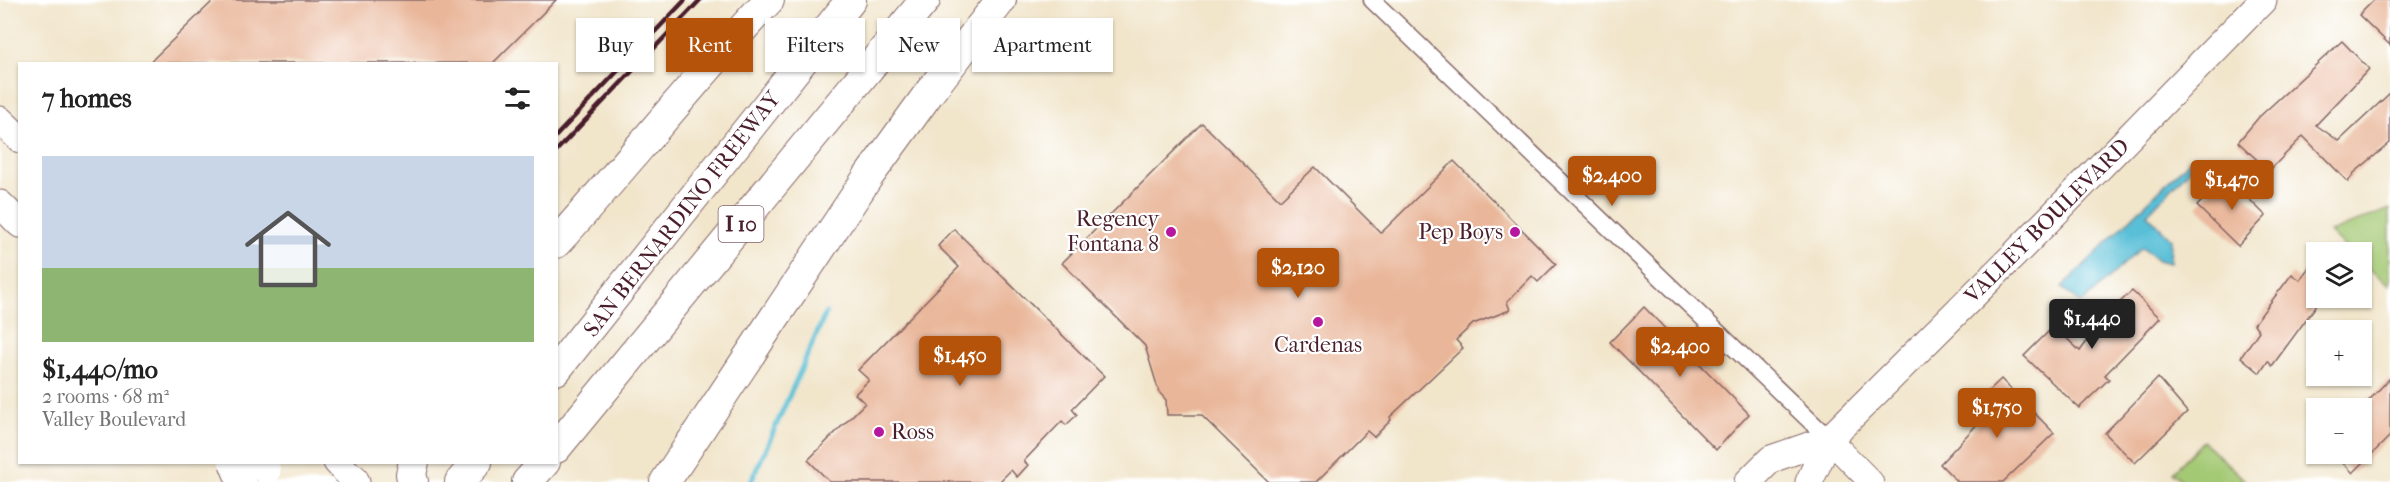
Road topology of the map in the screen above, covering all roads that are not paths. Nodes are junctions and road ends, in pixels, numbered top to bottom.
1 (769, 0) edge
2 (851, 0) edge
3 (925, 0) edge
4 (1001, 0) edge
5 (1372, 0) edge
6 (2263, 0) edge
7 (0, 120) edge
8 (18, 137) edge
9 (0, 204) edge
10 (18, 222) edge
11 (558, 241) edge
12 (558, 367) edge
13 (1829, 440) junction
14 (558, 446) edge
15 (239, 464) edge
16 (414, 464) edge
17 (475, 464) edge
18 (543, 464) edge
19 (262, 474) edge
20 (666, 478) edge
21 (413, 482) edge
22 (460, 482) edge
23 (527, 482) edge
24 (1748, 482) edge
25 (1809, 482) edge
26 (1871, 482) edge

1 - 11 highway
2 - 12 highway, SAN BERNARDINO FREEWAY / I 10
3 - 14 highway, I 10
4 - 20 highway
5 - 13 street
6 - 13 main road, VALLEY BOULEVARD
7 - 8 main road
9 - 10 main road
13 - 24 main road, VALLEY BOULEVARD
13 - 25 main road, VALLEY BOULEVARD
13 - 26 street
15 - 19 highway, bridge
16 - 21 highway
17 - 22 highway
18 - 23 highway

